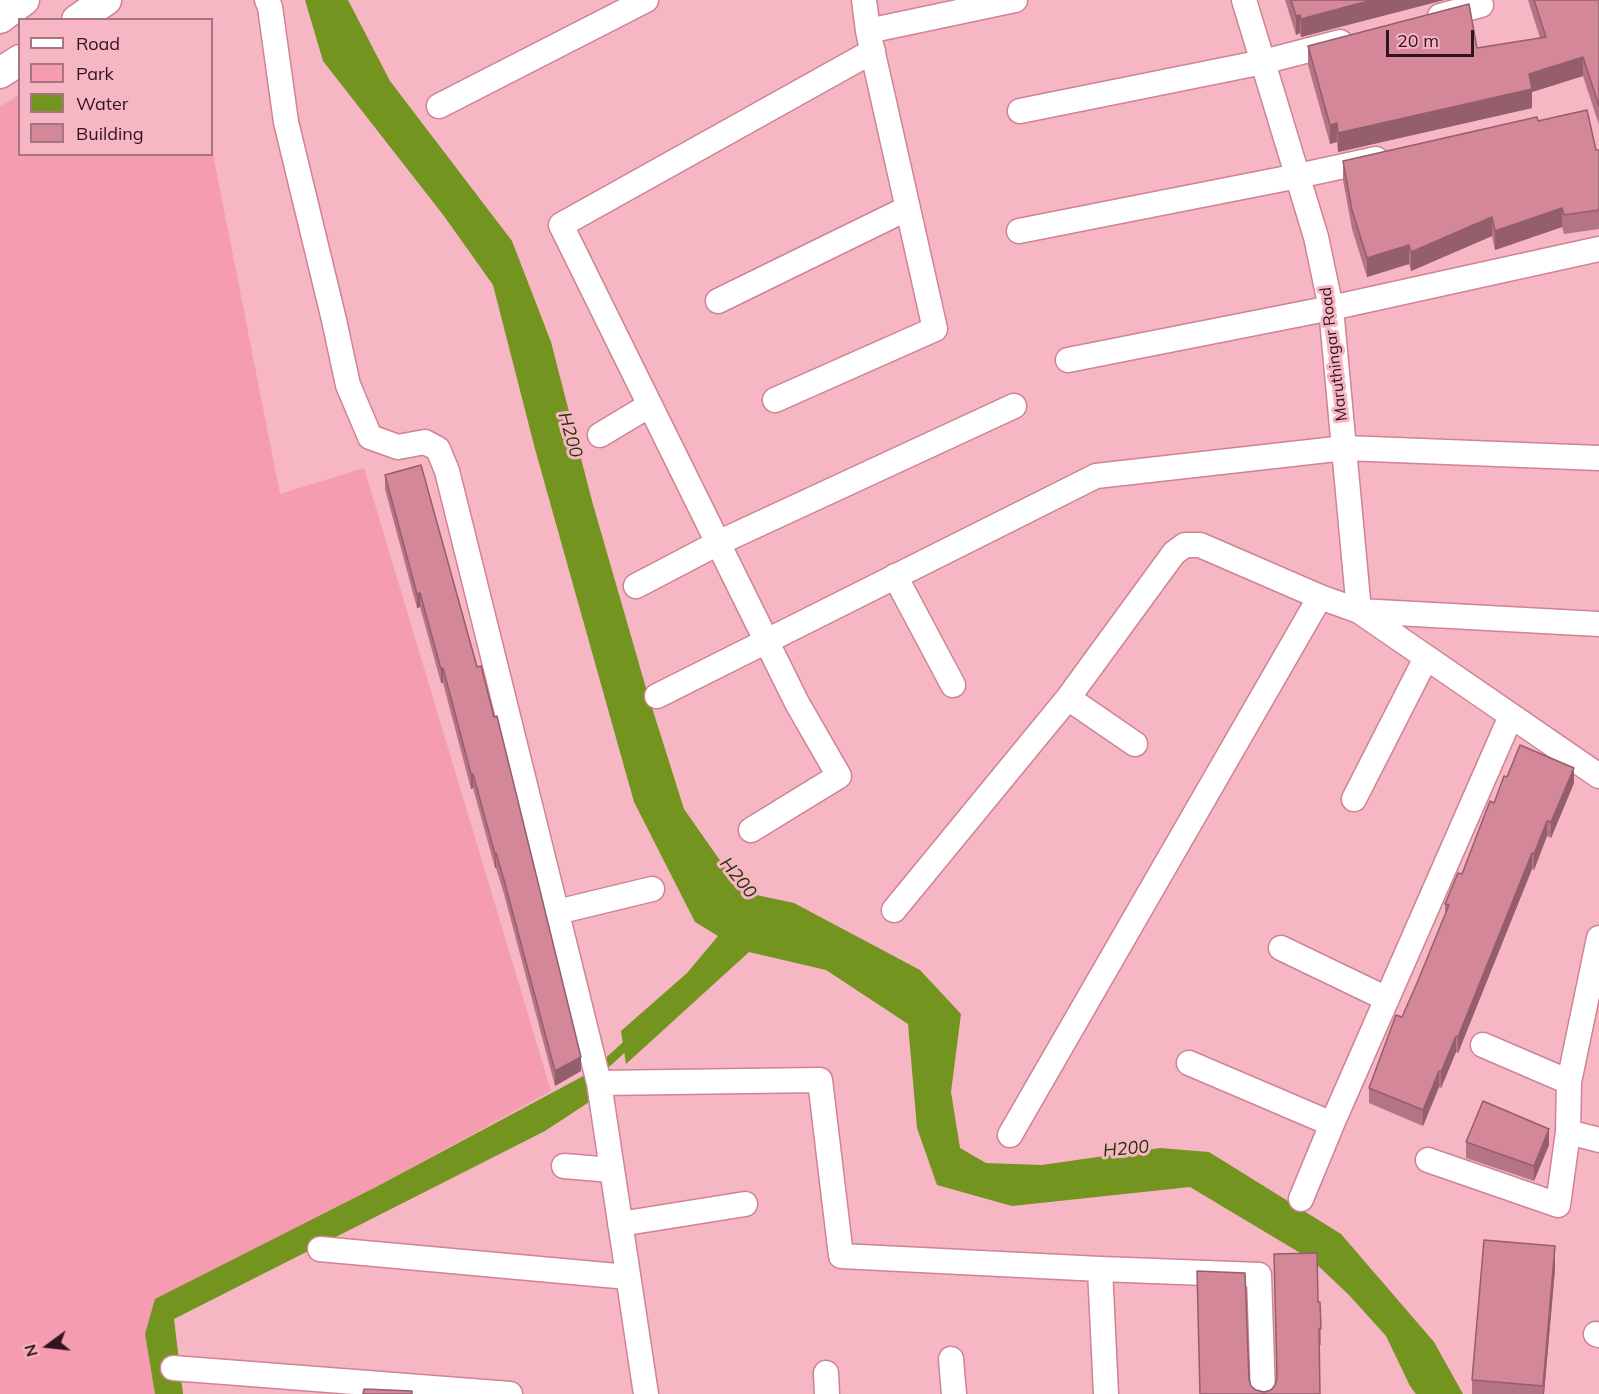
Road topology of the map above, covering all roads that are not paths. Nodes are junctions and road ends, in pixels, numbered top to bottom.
1 (106, 0) edge
2 (267, 0) edge
3 (646, 0) edge
4 (864, 0) edge
5 (1015, 0) edge
6 (1244, 0) edge
7 (1481, 5) dead end
8 (80, 18) edge
9 (1424, 20) edge
10 (1366, 35) edge
11 (871, 41) junction
12 (18, 61) edge
13 (1263, 62) junction
14 (0, 73) edge
15 (439, 106) dead end
16 (1020, 111) dead end
17 (1401, 153) edge
18 (1298, 176) junction
19 (908, 208) junction
20 (1019, 231) dead end
21 (1599, 249) edge
22 (718, 301) dead end
23 (1331, 308) junction
24 (1068, 360) dead end
25 (775, 400) dead end
26 (650, 405) junction
27 (1014, 406) dead end
28 (600, 435) dead end
29 (1345, 448) junction
30 (1599, 458) edge
31 (718, 543) junction
32 (895, 576) junction
33 (636, 586) dead end
34 (1320, 597) junction
35 (1359, 611) junction
36 (1599, 624) edge
37 (768, 640) junction
38 (1426, 657) junction
39 (953, 685) dead end
40 (657, 696) dead end
41 (1068, 698) junction
42 (1511, 716) junction
43 (1135, 744) dead end
44 (1599, 776) edge
45 (1354, 799) dead end
46 (752, 830) dead end
47 (652, 889) dead end
48 (894, 910) dead end
49 (557, 912) junction
50 (1599, 938) edge
51 (1281, 948) dead end
52 (1387, 999) junction
53 (1591, 1015) edge
54 (1483, 1045) dead end
55 (1189, 1063) dead end
56 (1569, 1082) junction
57 (599, 1083) junction
58 (1332, 1124) junction
59 (1568, 1132) junction
60 (1010, 1135) dead end
61 (1599, 1140) edge
62 (1428, 1160) dead end
63 (564, 1166) dead end
64 (612, 1170) junction
65 (1301, 1199) dead end
66 (745, 1204) dead end
67 (620, 1224) junction
68 (320, 1248) dead end
69 (1100, 1269) junction
70 (628, 1276) junction
71 (951, 1359) dead end
72 (172, 1368) dead end
73 (510, 1394) edge
74 (646, 1394) edge
75 (954, 1394) edge
76 (1106, 1394) edge
77 (1263, 1394) edge

1 - 8 street
2 - 49 street
3 - 15 street
4 - 11 street
5 - 11 street
6 - 13 street, Maruthingar Road
7 - 9 street
10 - 13 street
11 - 19 street
11 - 26 street
12 - 14 street
13 - 16 street
13 - 18 street, Maruthingar Road
17 - 18 street
18 - 20 street
18 - 23 street, Maruthingar Road
19 - 22 street
19 - 25 street
21 - 23 street
23 - 24 street
23 - 29 street, Maruthingar Road
26 - 28 street
26 - 31 street
27 - 31 street
29 - 30 street
29 - 32 street
29 - 35 street, Maruthingar Road
31 - 33 street
31 - 37 street
32 - 37 street
32 - 39 street
34 - 35 street
34 - 41 street
34 - 60 street
35 - 36 street
35 - 38 street
37 - 40 street
37 - 46 street
38 - 42 street
38 - 45 street
41 - 43 street
41 - 48 street
42 - 44 street
42 - 52 street
47 - 49 street
49 - 57 street
50 - 53 street
51 - 52 street
52 - 58 street
53 - 56 street
54 - 56 street
55 - 58 street
56 - 59 street
57 - 64 street
57 - 69 street
58 - 65 street
59 - 61 street
59 - 62 street
63 - 64 street
64 - 67 street
66 - 67 street
67 - 70 street
68 - 70 street
69 - 76 street
69 - 77 street
70 - 74 street
71 - 75 street
72 - 73 street

